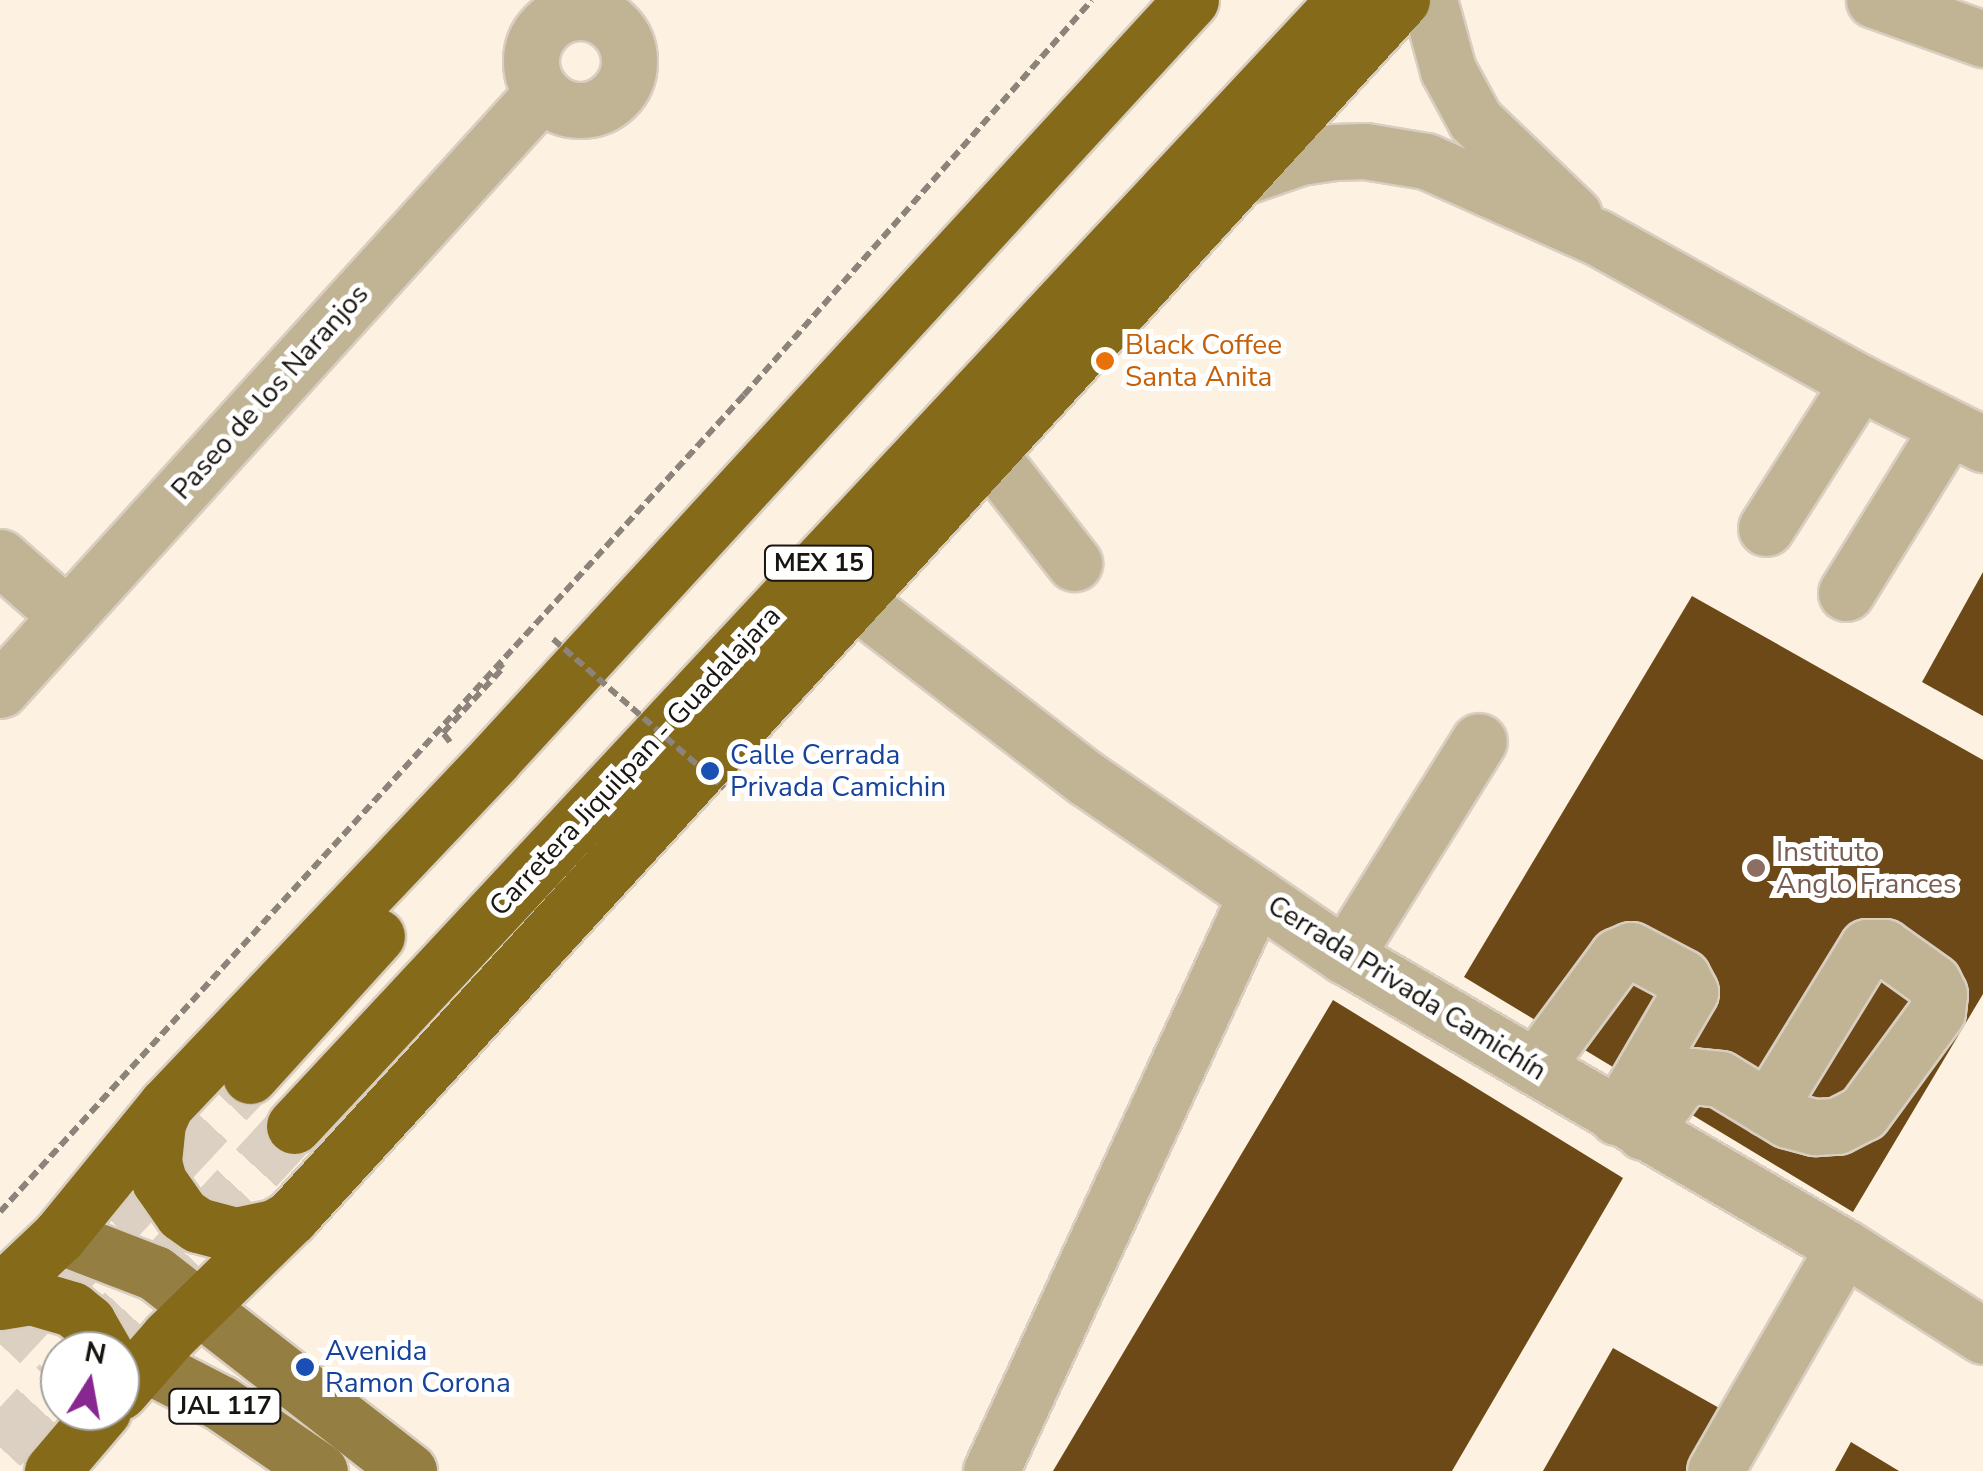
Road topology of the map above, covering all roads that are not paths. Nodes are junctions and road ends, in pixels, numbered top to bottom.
1 (1191, 0) edge
2 (1232, 0) edge
3 (1344, 0) edge
4 (1402, 0) edge
5 (1428, 0) edge
6 (1874, 0) edge
7 (530, 14) edge
8 (629, 14) edge
9 (1983, 39) edge
10 (540, 95) junction
11 (1493, 169) junction
12 (1234, 180) junction
13 (1859, 382) junction
14 (1966, 436) edge
15 (990, 455) junction
16 (1766, 528) dead end
17 (0, 557) edge
18 (1074, 563) dead end
19 (1846, 593) dead end
20 (857, 602) junction
21 (67, 616) junction
22 (0, 690) edge
23 (1479, 741) dead end
24 (1256, 895) junction
25 (1345, 956) junction
26 (1536, 1067) junction
27 (250, 1076) tunnel mouth
28 (166, 1105) junction
29 (1768, 1108) dead end
30 (1630, 1124) junction
31 (294, 1126) tunnel mouth
32 (291, 1217) junction
33 (59, 1236) junction
34 (1844, 1248) junction
35 (0, 1292) edge
36 (0, 1302) edge
37 (201, 1306) junction
38 (91, 1331) edge
39 (1983, 1336) edge
40 (140, 1364) edge
41 (140, 1394) edge
42 (82, 1431) edge
43 (302, 1466) edge
44 (52, 1471) edge
45 (408, 1471) edge
46 (992, 1471) edge
47 (1714, 1471) edge

1 - 28 highway
2 - 27 highway, MEX 15
3 - 31 highway, Carretera Jiquilpan - Guadalajara / MEX 15
4 - 12 highway
5 - 11 street
6 - 9 street
7 - 8 street
7 - 10 street
8 - 10 street
10 - 21 street, Paseo de los Naranjos
11 - 12 street
11 - 13 street
12 - 15 highway
13 - 14 street
13 - 16 street
14 - 19 street
15 - 18 street
15 - 20 highway
17 - 21 street
20 - 24 street, Cerrada Privada Camichín
20 - 32 highway
21 - 22 street, Paseo de los Naranjos
23 - 25 street
24 - 25 street, Cerrada Privada Camichín
24 - 46 street
25 - 26 street, Cerrada Privada Camichín
26 - 30 street, Cerrada Privada Camichín
26 - 30 street
28 - 32 highway
28 - 33 highway
29 - 30 street
30 - 34 street, Cerrada Privada Camichín
32 - 37 highway
33 - 35 highway
33 - 37 main road, JAL 117
34 - 39 street, Cerrada Privada Camichín
34 - 47 street
36 - 38 highway
37 - 40 highway
37 - 45 main road, JAL 117
41 - 43 main road, JAL 117
42 - 44 highway

